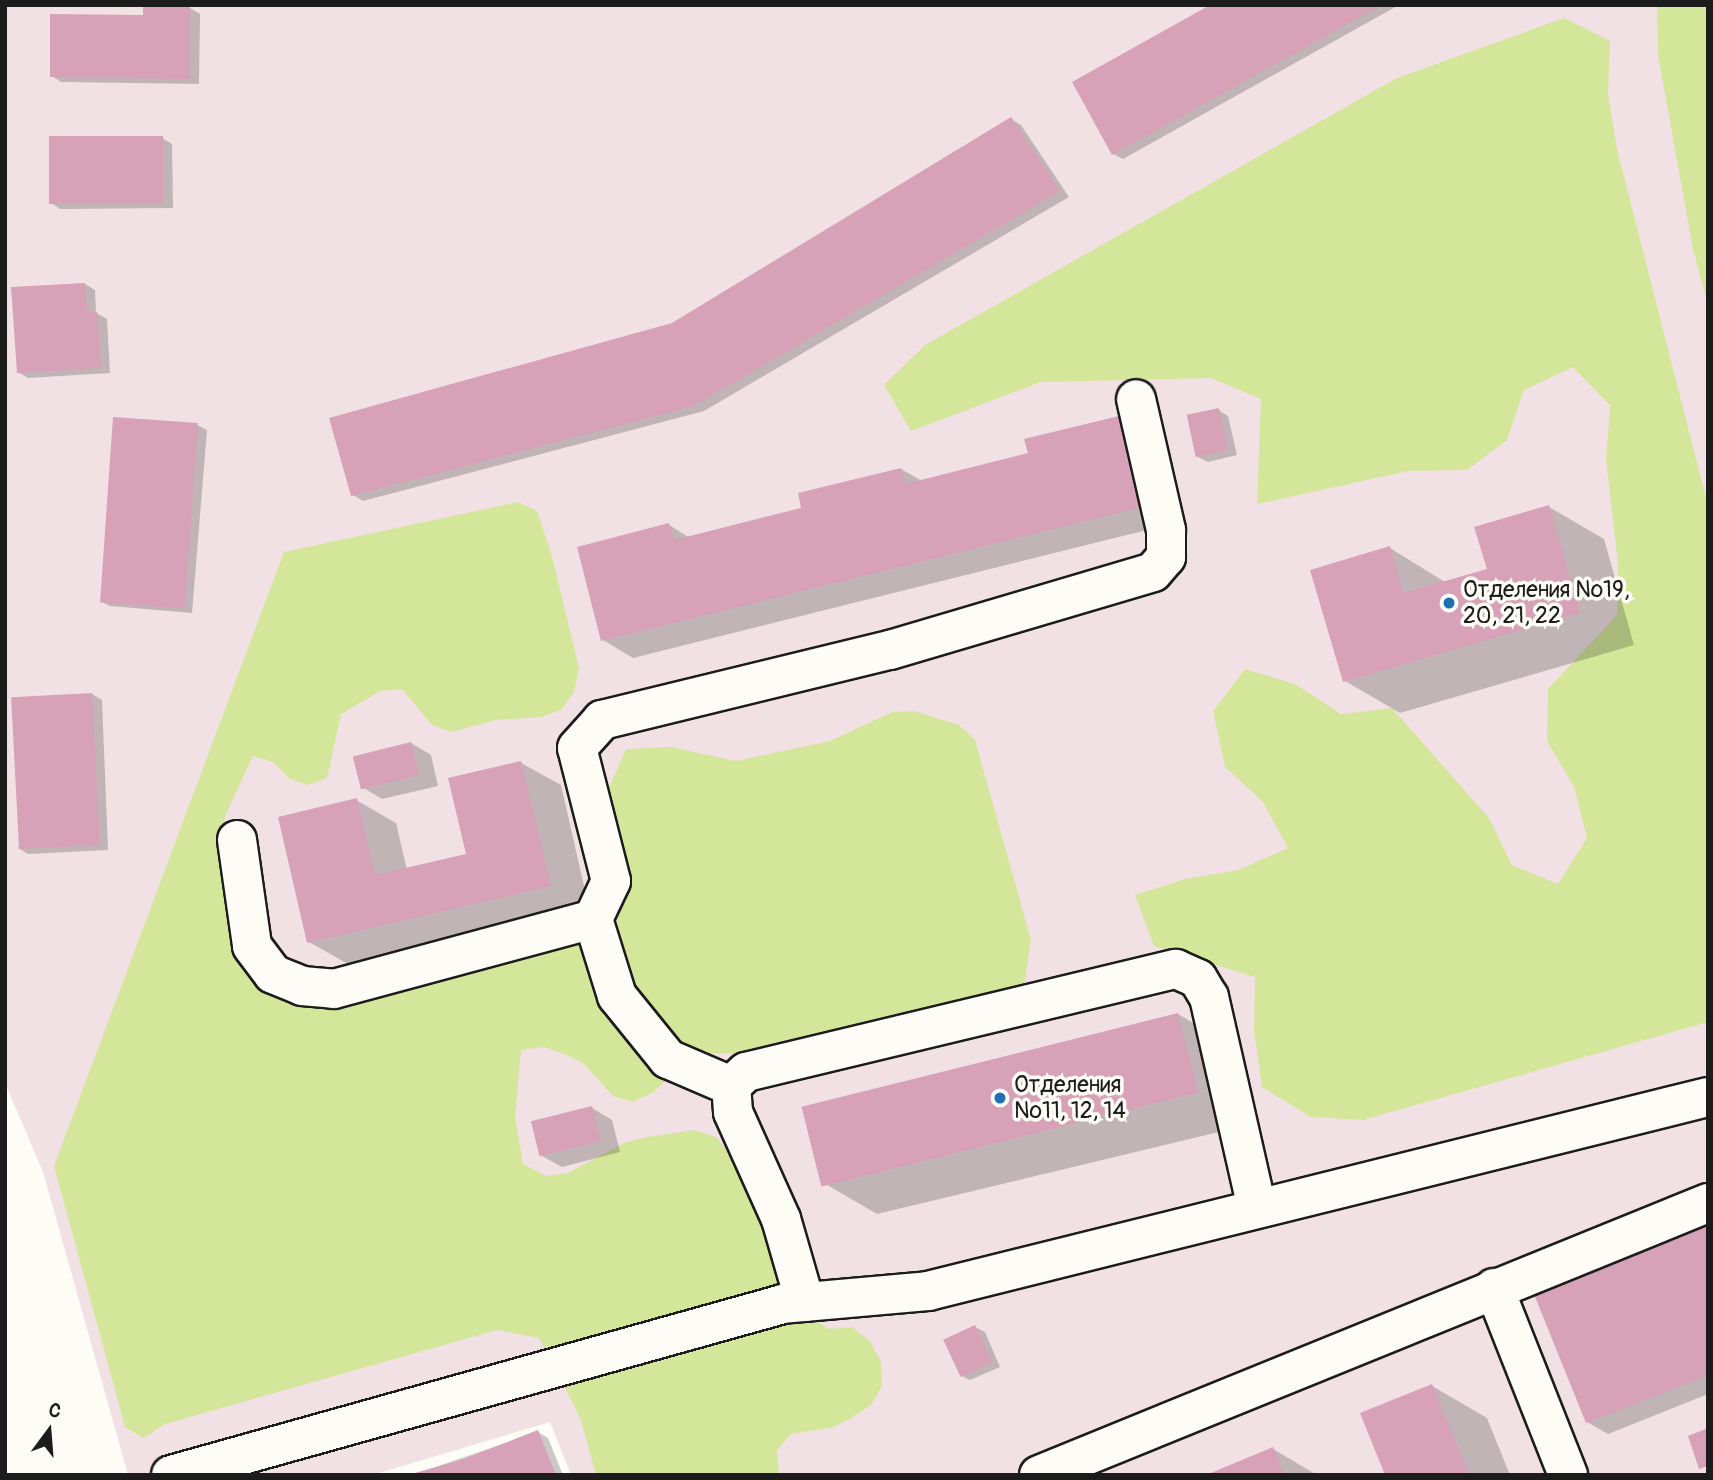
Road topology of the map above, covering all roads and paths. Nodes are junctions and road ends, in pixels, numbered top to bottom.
1 (1136, 399) dead end
2 (237, 840) dead end
3 (593, 919) junction
4 (731, 1086) junction
5 (1708, 1097) edge
6 (1708, 1203) edge
7 (1257, 1208) junction
8 (1494, 1288) junction
9 (805, 1301) junction
10 (171, 1475) edge
11 (1039, 1475) edge
12 (1568, 1475) edge

1 - 3 lane
2 - 3 lane
3 - 4 lane
4 - 7 lane
4 - 9 lane
5 - 7 lane
6 - 8 lane
7 - 9 lane
8 - 11 lane
8 - 12 lane
9 - 10 lane

